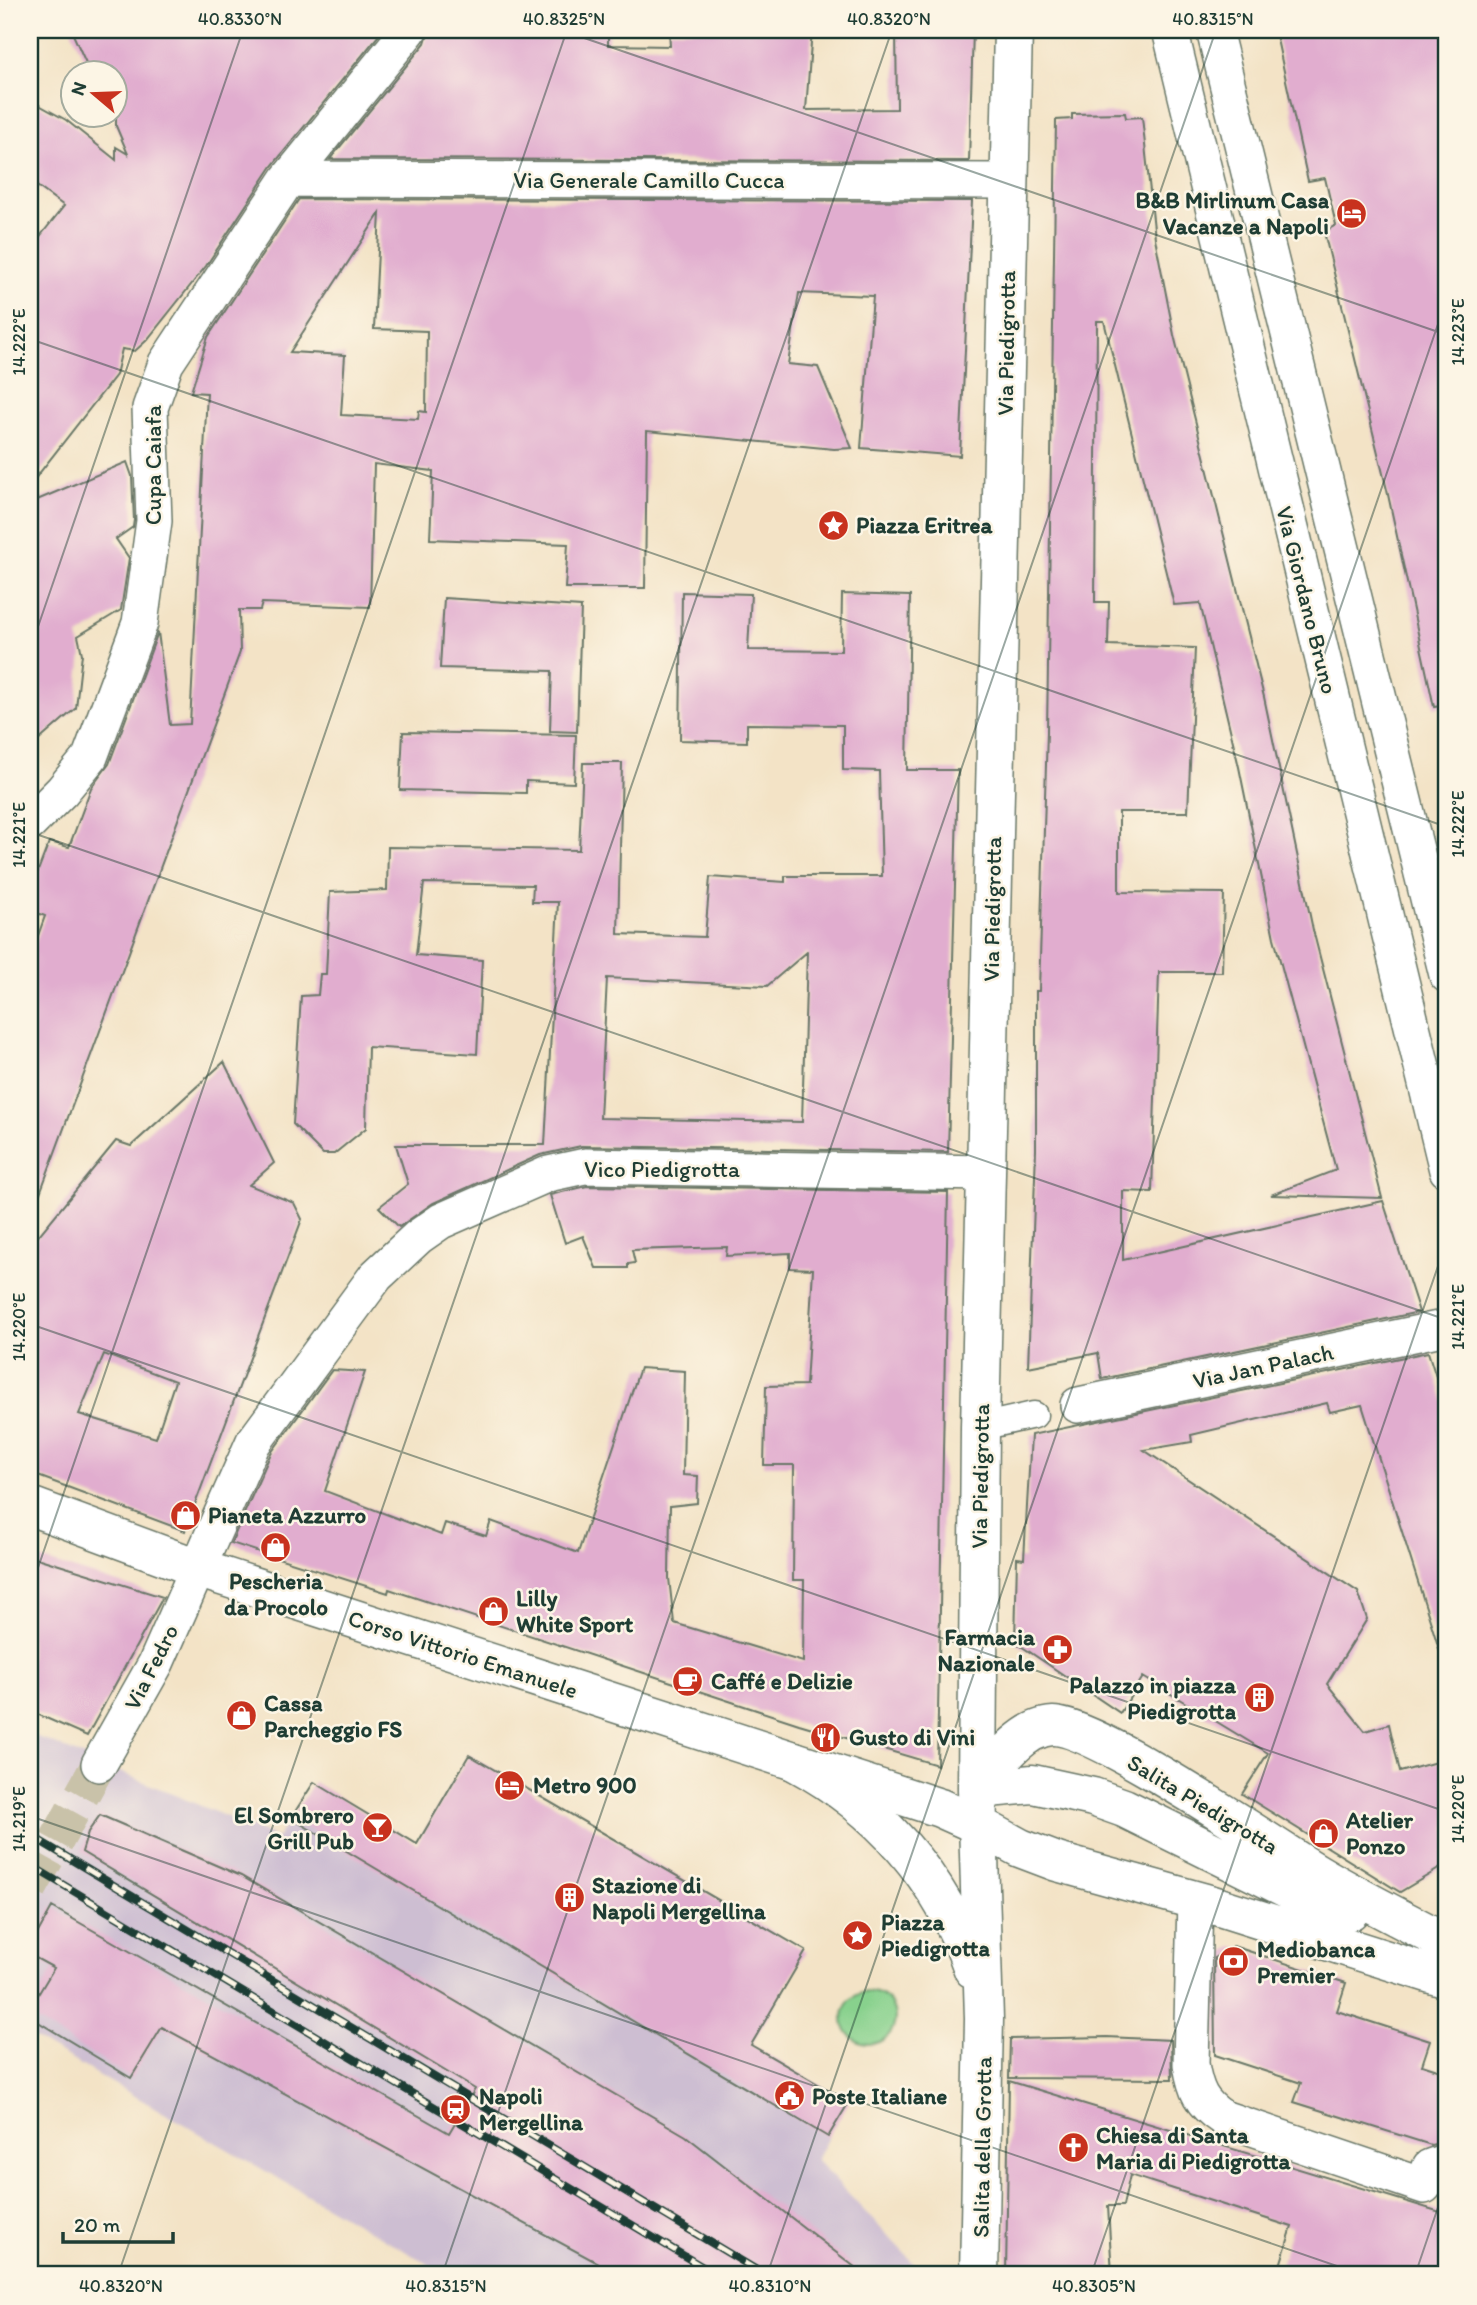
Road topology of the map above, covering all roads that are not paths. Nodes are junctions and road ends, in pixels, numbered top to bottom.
1 (409, 30) edge
2 (1013, 30) edge
3 (1170, 30) edge
4 (1214, 30) edge
5 (288, 179) junction
6 (1009, 181) junction
7 (30, 823) edge
8 (1447, 975) edge
9 (1447, 1170) edge
10 (986, 1173) junction
11 (1447, 1327) edge
12 (1079, 1405) dead end
13 (1034, 1415) dead end
14 (980, 1427) junction
15 (30, 1506) edge
16 (200, 1569) junction
17 (794, 1761) junction
18 (99, 1764) tunnel mouth
19 (898, 1794) joint
20 (977, 1807) junction
21 (1151, 1821) junction
22 (1112, 1878) junction
23 (1195, 1900) junction
24 (1443, 1940) edge
25 (1447, 1979) edge
26 (984, 2012) junction
27 (1447, 2161) edge
28 (1435, 2188) edge
29 (979, 2275) edge

1 - 5 street, Cupa Caiafa
2 - 6 main road, Via Piedigrotta
3 - 9 street, Via Giordano Bruno
4 - 8 street
5 - 6 street, Via Generale Camillo Cucca
5 - 7 street, Cupa Caiafa
6 - 10 main road, Via Piedigrotta
10 - 14 main road, Via Piedigrotta
10 - 16 street, Vico Piedigrotta
11 - 12 street, Via Jan Palach
13 - 14 street
14 - 20 main road, Via Piedigrotta
15 - 16 main road, Corso Vittorio Emanuele
16 - 17 main road, Corso Vittorio Emanuele
16 - 18 street, Via Fedro
17 - 19 main road, Corso Vittorio Emanuele
17 - 26 main road
19 - 20 main road, Salita Piedigrotta
20 - 21 main road, Salita Piedigrotta
20 - 22 main road
20 - 24 main road, Salita Piedigrotta
20 - 26 main road, Via Piedigrotta
21 - 22 main road
21 - 24 main road, Salita Piedigrotta
22 - 23 main road
23 - 25 main road
23 - 28 street
26 - 29 main road, Salita della Grotta
27 - 28 street

